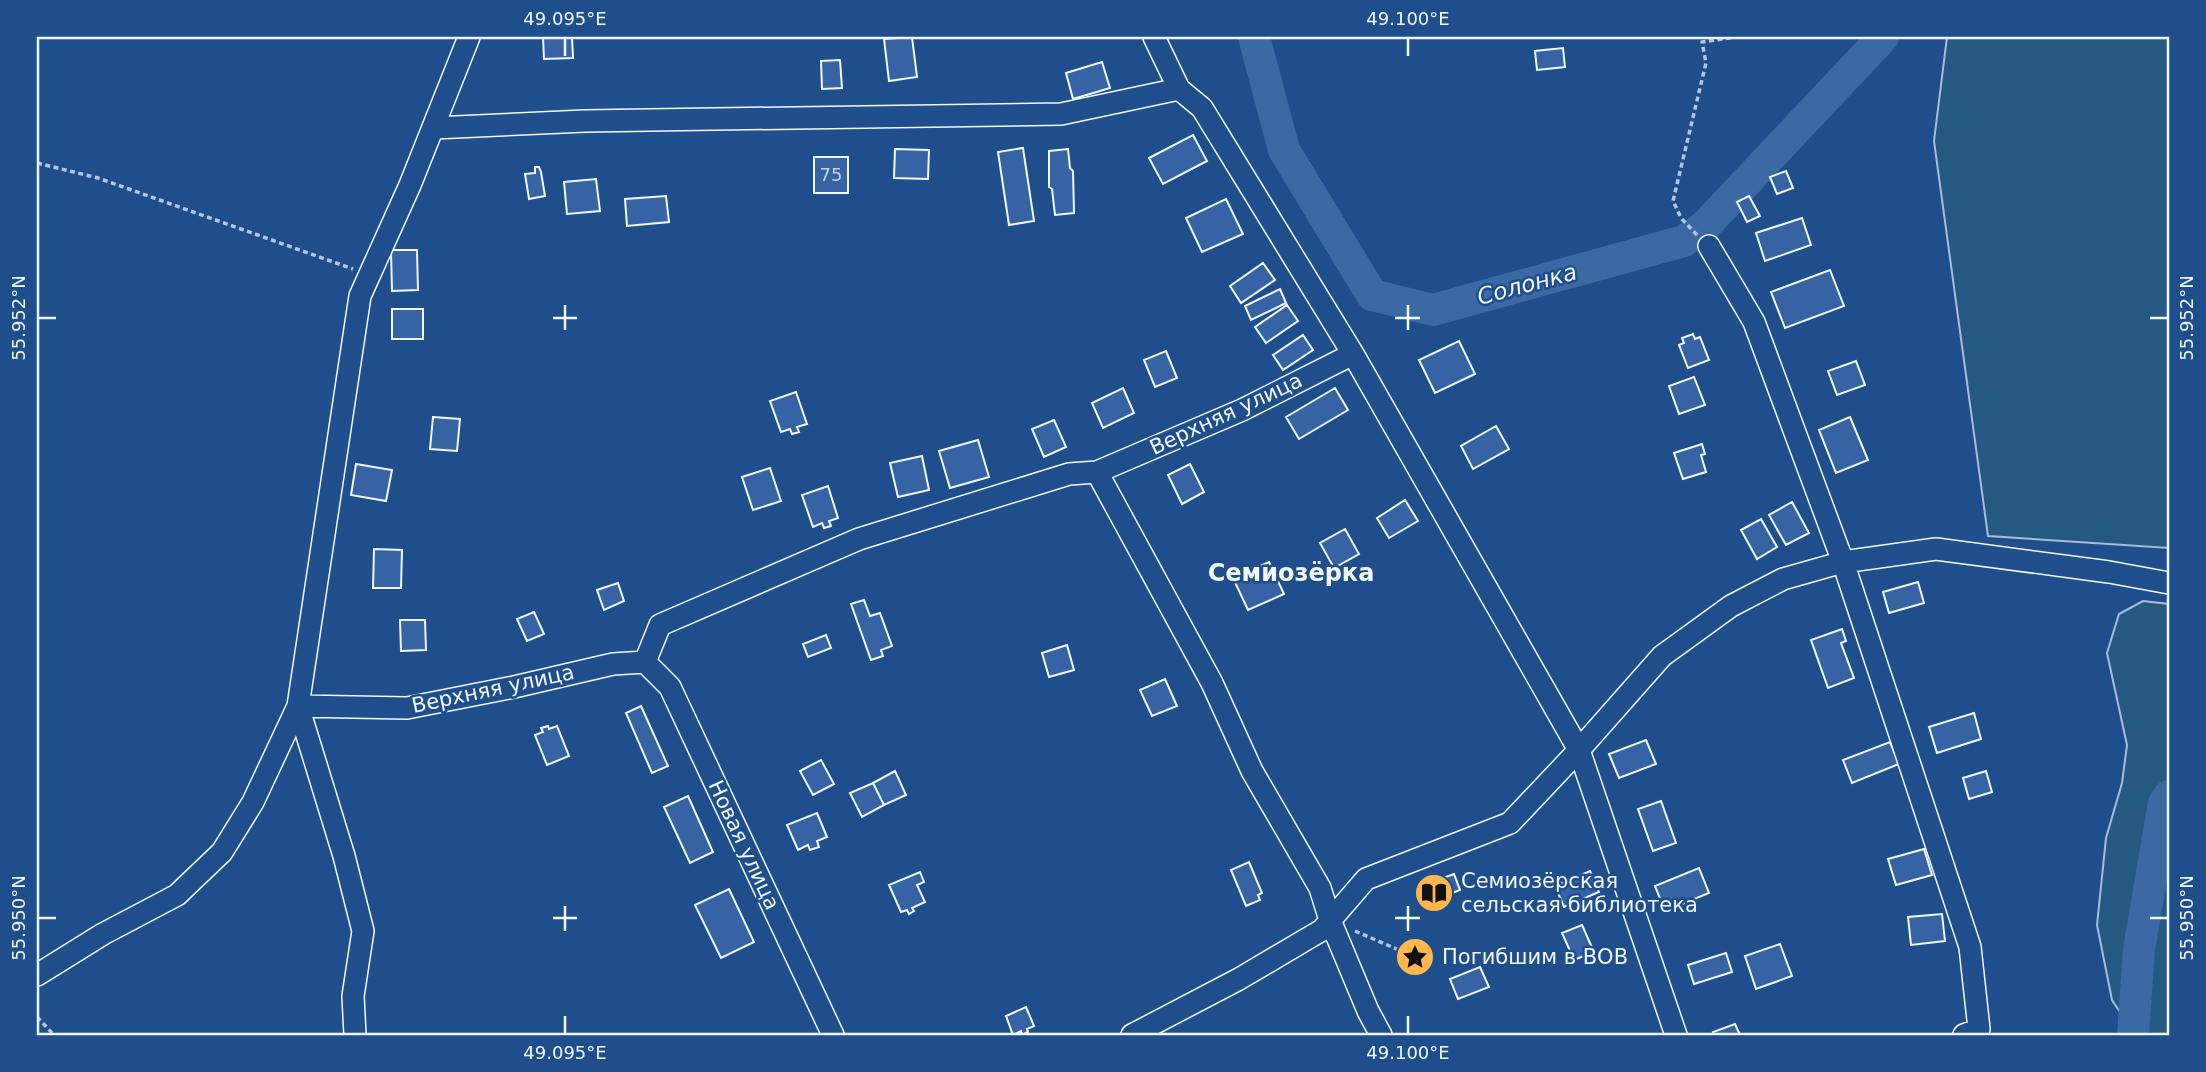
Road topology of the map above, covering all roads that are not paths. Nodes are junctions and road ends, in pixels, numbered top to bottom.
1 (469, 37) edge
2 (1154, 37) edge
3 (1179, 89) junction
4 (434, 128) junction
5 (1709, 246) dead end
6 (1353, 354) junction
7 (1097, 472) junction
8 (1843, 562) junction
9 (2169, 583) edge
10 (645, 662) junction
11 (298, 706) junction
12 (1579, 750) junction
13 (1330, 920) junction
14 (37, 975) edge
15 (355, 1035) edge
16 (833, 1035) edge
17 (1132, 1035) edge
18 (1381, 1035) edge
19 (1676, 1035) edge
20 (1964, 1035) edge

1 - 4 street
2 - 3 street
3 - 4 street
3 - 6 street
4 - 11 street
5 - 8 street
6 - 7 street, Верхняя улица
6 - 12 street
7 - 10 street, Верхняя улица
7 - 13 street
8 - 9 street
8 - 12 street
8 - 20 street
10 - 11 street, Верхняя улица
10 - 16 street, Новая улица
11 - 14 street
11 - 15 street
12 - 13 street
12 - 19 street
13 - 17 street
13 - 18 street

